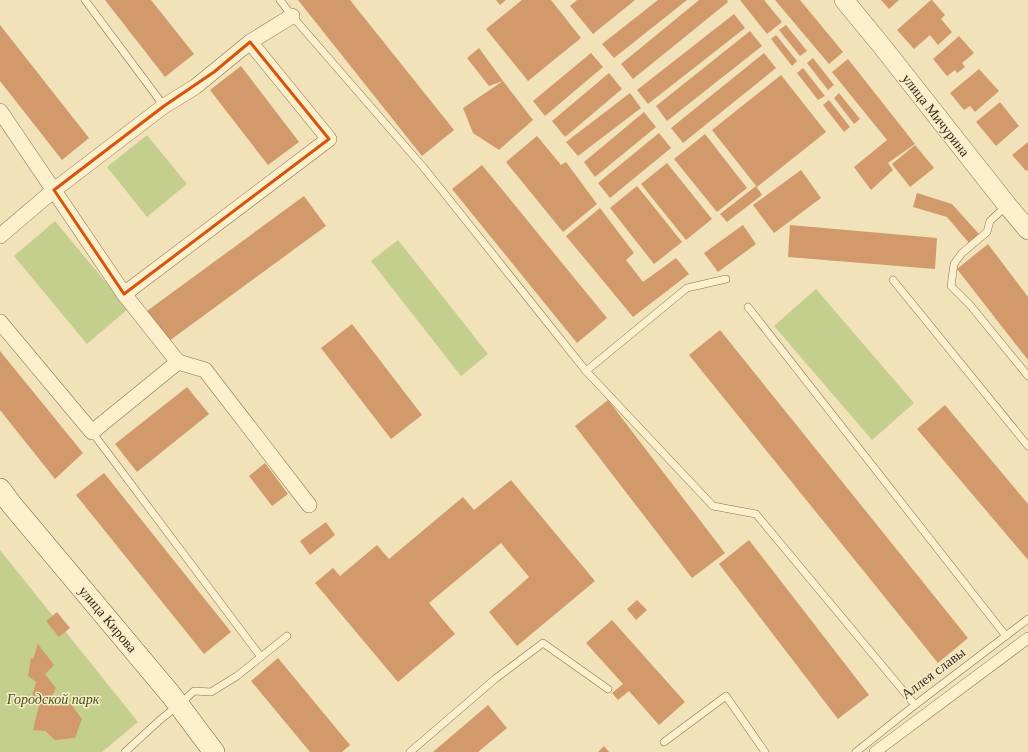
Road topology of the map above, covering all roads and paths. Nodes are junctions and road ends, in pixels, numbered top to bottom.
1 (85, 0) edge
2 (280, 0) edge
3 (844, 0) edge
4 (292, 16) junction
5 (250, 42) junction
6 (164, 106) junction
7 (0, 111) edge
8 (54, 190) junction
9 (1007, 205) junction
10 (1028, 230) edge
11 (0, 236) edge
12 (726, 279) dead end
13 (893, 280) dead end
14 (124, 294) junction
15 (748, 307) dead end
16 (0, 322) edge
17 (178, 362) junction
18 (586, 371) junction
19 (1028, 376) edge
20 (92, 432) junction
21 (1028, 446) edge
22 (0, 489) edge
23 (308, 505) dead end
24 (1028, 619) edge
25 (288, 636) dead end
26 (1006, 636) junction
27 (1028, 638) edge
28 (261, 657) junction
29 (608, 689) dead end
30 (179, 705) junction
31 (915, 705) junction
32 (664, 742) dead end
33 (125, 752) edge
34 (214, 752) edge
35 (410, 752) edge
36 (765, 752) edge
37 (856, 752) edge
38 (875, 752) edge

1 - 6 lane
2 - 4 lane
3 - 9 street, улица Мичурина
4 - 5 street
4 - 18 lane
5 - 6 street
5 - 14 street
6 - 8 street
7 - 8 street
8 - 11 street
8 - 14 street
9 - 10 street, улица Мичурина
9 - 19 lane
12 - 18 lane
13 - 21 lane
14 - 17 street
15 - 26 lane
16 - 20 street
17 - 20 street
17 - 23 street
18 - 31 lane
20 - 28 lane
22 - 30 main road, улица Кирова
24 - 26 lane, Аллея славы
25 - 28 lane
26 - 31 lane, Аллея славы
27 - 38 street, Аллея славы
28 - 30 lane
29 - 35 lane
30 - 33 lane
30 - 34 main road, улица Кирова
31 - 37 lane, Аллея славы
32 - 36 lane

